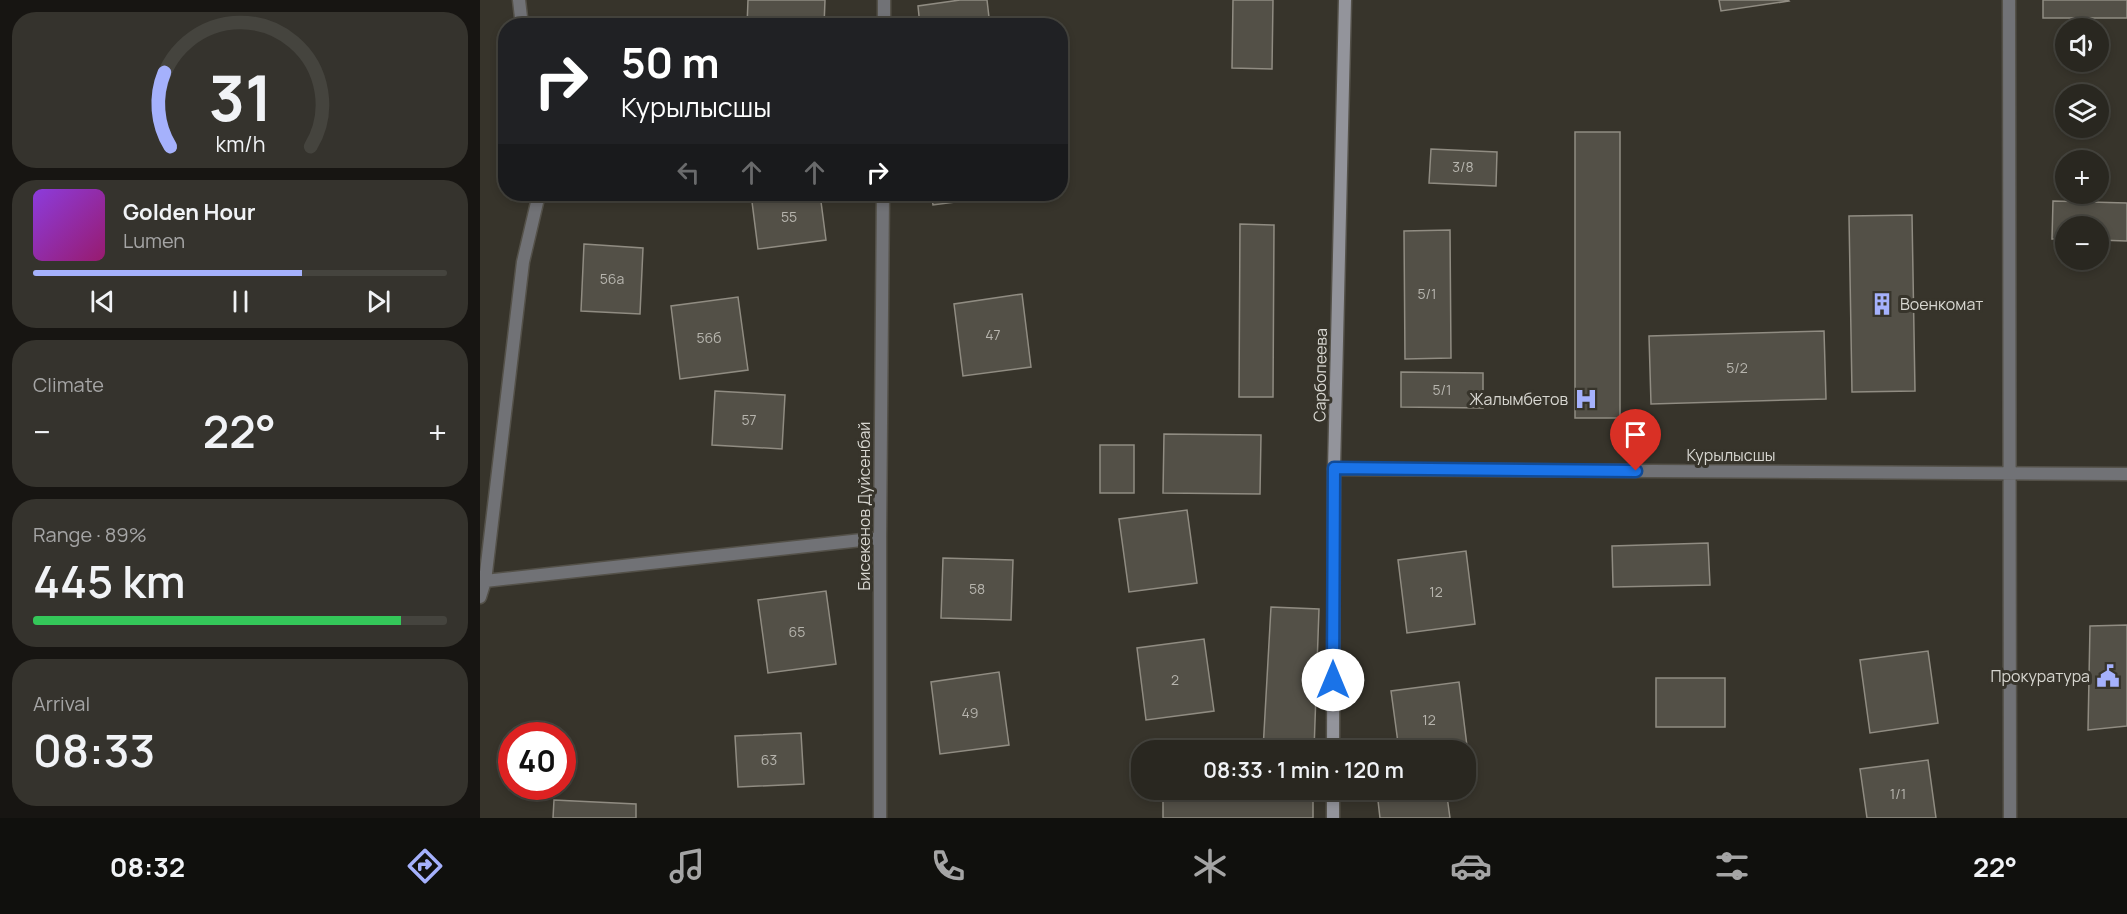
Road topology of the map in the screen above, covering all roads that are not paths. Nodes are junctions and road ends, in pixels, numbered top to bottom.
1 (519, 0) edge
2 (884, 0) edge
3 (1345, 0) edge
4 (2010, 0) edge
5 (521, 18) edge
6 (884, 18) edge
7 (537, 201) edge
8 (883, 201) edge
9 (1334, 468) junction
10 (2009, 474) junction
11 (2127, 474) edge
12 (880, 538) junction
13 (483, 579) edge
14 (480, 597) edge
15 (1333, 740) edge
16 (1333, 800) edge
17 (880, 818) edge
18 (1333, 818) edge
19 (2010, 818) edge

1 - 5 street
2 - 6 street
3 - 9 street, Сарбопеева
4 - 10 street
7 - 13 street
8 - 12 street, Бисекенов Дуйсенбай
9 - 10 street, Курылысшы
9 - 15 street, Сарбопеева
10 - 11 street, Курылысшы
10 - 19 street
12 - 13 street
12 - 17 street, Бисекенов Дуйсенбай
13 - 14 street
16 - 18 street

